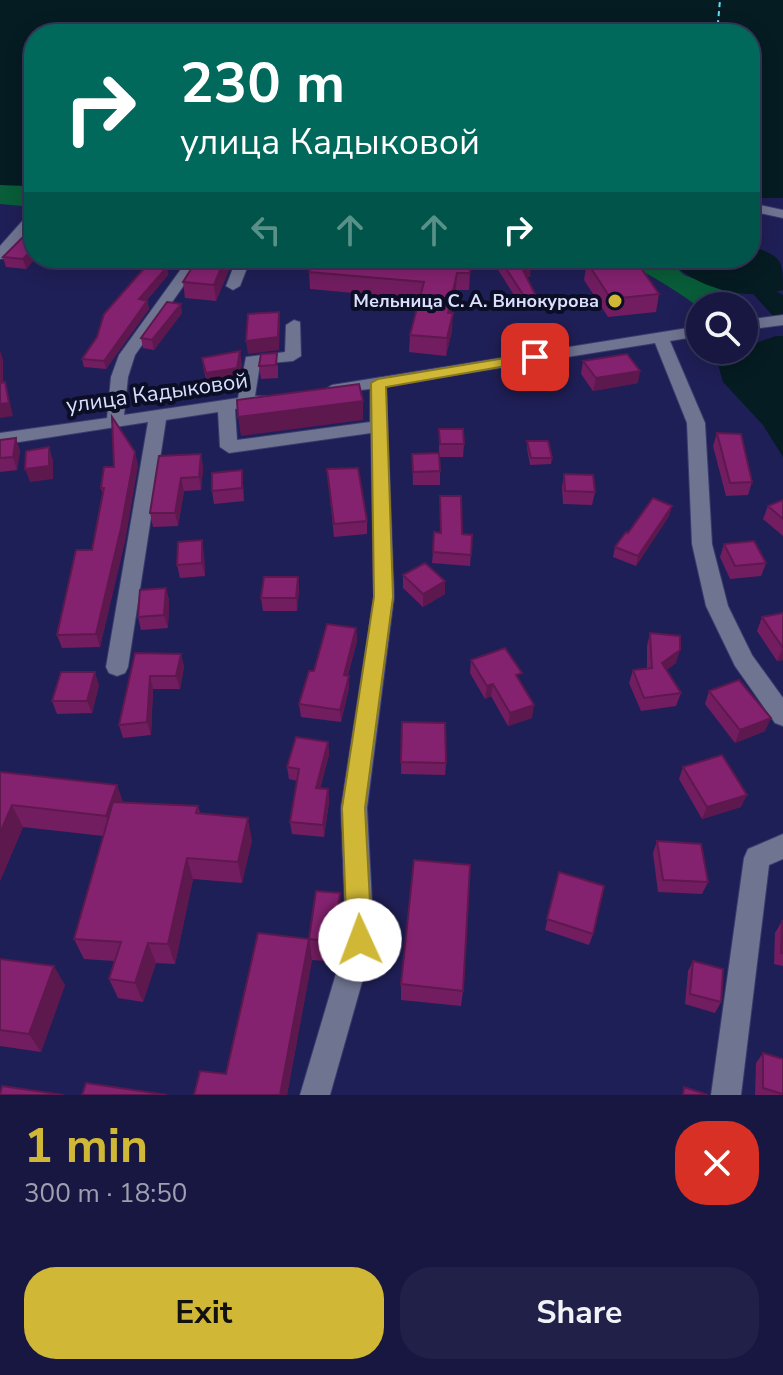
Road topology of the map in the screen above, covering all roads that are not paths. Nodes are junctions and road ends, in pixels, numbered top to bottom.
1 (760, 209) edge
2 (783, 214) edge
3 (24, 230) edge
4 (0, 255) edge
5 (191, 268) edge
6 (240, 268) edge
7 (233, 286) dead end
8 (783, 320) edge
9 (758, 323) edge
10 (294, 325) dead end
11 (686, 333) edge
12 (660, 336) junction
13 (378, 383) junction
14 (320, 392) edge
15 (276, 398) edge
16 (246, 402) junction
17 (226, 405) junction
18 (158, 414) junction
19 (115, 420) junction
20 (379, 426) junction
21 (0, 439) edge
22 (117, 667) dead end
23 (783, 716) edge
24 (783, 846) edge
25 (315, 1095) edge
26 (726, 1095) edge

1 - 2 street
3 - 4 street
5 - 19 street
6 - 7 street
8 - 9 street
10 - 16 street
11 - 12 street
12 - 13 street
12 - 23 street
13 - 14 street
13 - 20 street
15 - 16 street, улица Кадыковой
16 - 17 street, улица Кадыковой
17 - 18 street, улица Кадыковой
17 - 20 street
18 - 19 street, улица Кадыковой
18 - 22 street
19 - 21 street, улица Кадыковой
20 - 25 street
24 - 26 street

